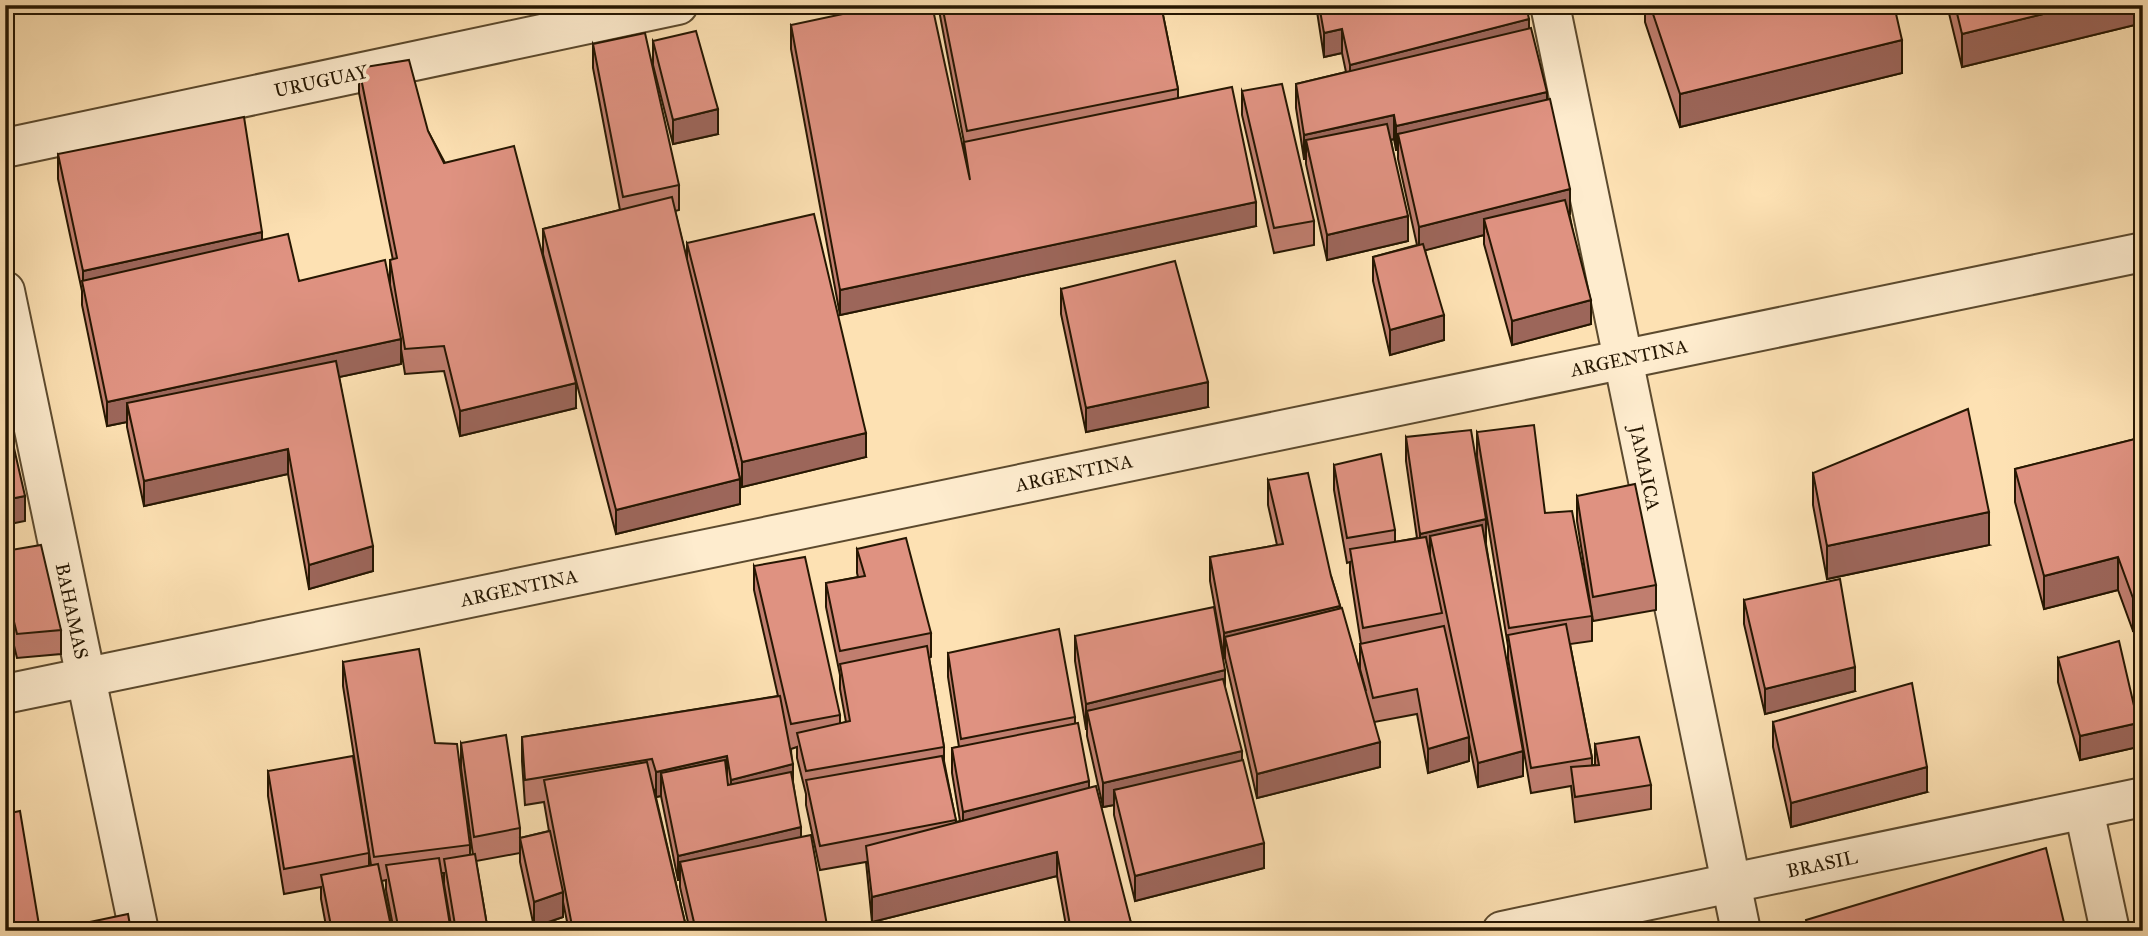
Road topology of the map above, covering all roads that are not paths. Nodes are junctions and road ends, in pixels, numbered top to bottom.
1 (678, 5) edge
2 (1550, 5) edge
3 (5, 148) edge
4 (2143, 252) edge
5 (5, 291) edge
6 (1623, 360) junction
7 (86, 677) junction
8 (5, 694) edge
9 (2143, 797) edge
10 (2084, 810) junction
11 (1731, 883) junction
12 (139, 931) edge
13 (1502, 931) edge
14 (1741, 931) edge
15 (2110, 931) edge

1 - 3 street, URUGUAY
2 - 6 street, JAMAICA
4 - 6 street, ARGENTINA
5 - 7 street, BAHAMAS
6 - 7 street, ARGENTINA
6 - 11 street, JAMAICA
7 - 8 street, ARGENTINA
7 - 12 street, BAHAMAS
9 - 10 street, BRASIL
10 - 11 street, BRASIL
10 - 15 street
11 - 13 street, BRASIL
11 - 14 street, JAMAICA

